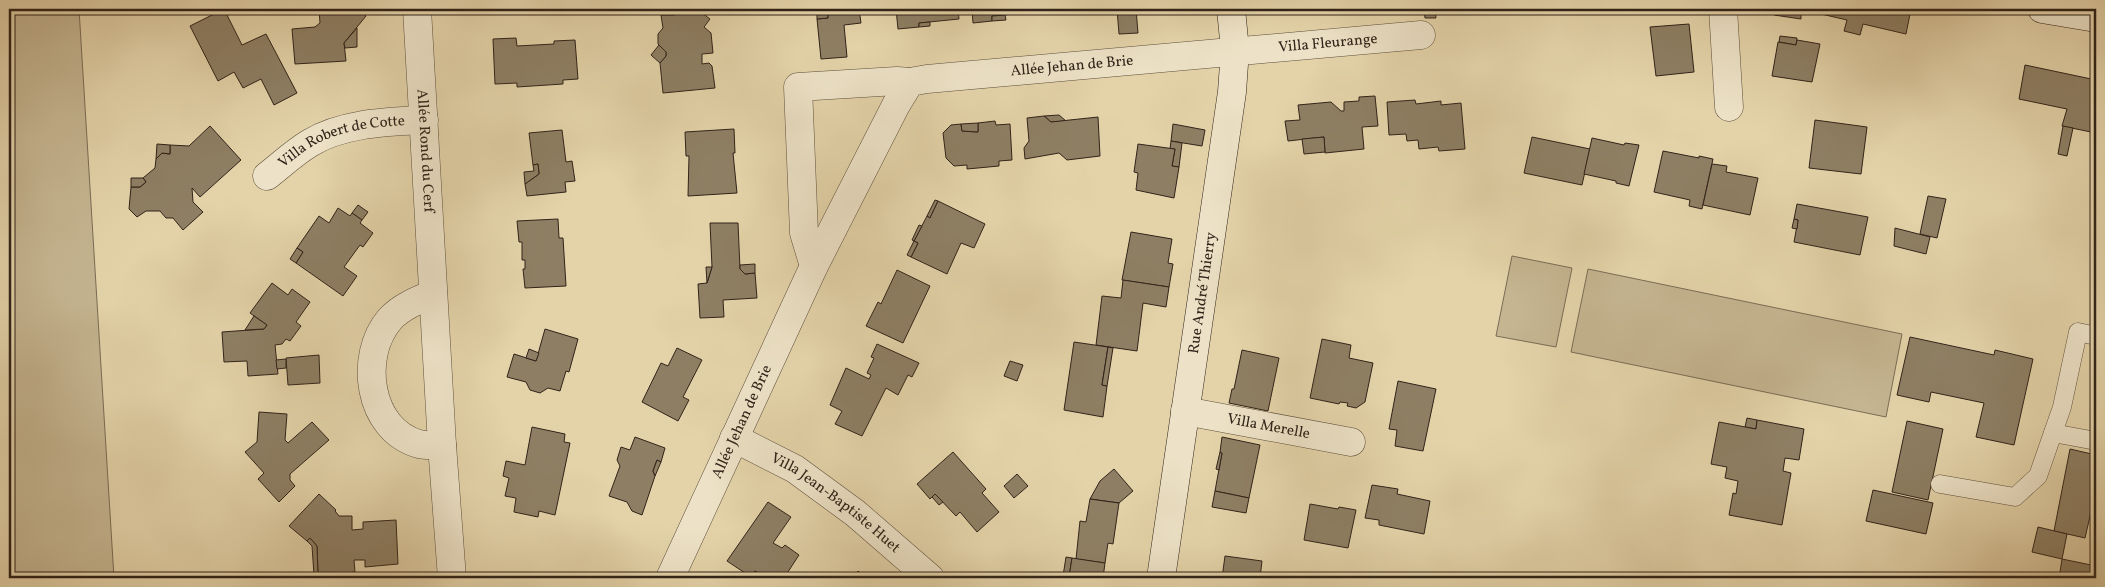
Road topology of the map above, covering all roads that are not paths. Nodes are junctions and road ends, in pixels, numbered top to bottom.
1 (417, 9) edge
2 (1231, 9) edge
3 (1723, 9) edge
4 (2042, 9) edge
5 (2096, 18) edge
6 (1421, 35) dead end
7 (1235, 50) junction
8 (910, 82) junction
9 (1729, 107) dead end
10 (424, 120) junction
11 (266, 176) dead end
12 (814, 266) junction
13 (433, 294) junction
14 (2096, 336) edge
15 (1185, 411) junction
16 (2053, 434) junction
17 (734, 438) junction
18 (2096, 441) edge
19 (1351, 442) dead end
20 (442, 445) junction
21 (1940, 484) dead end
22 (452, 578) edge
23 (670, 578) edge
24 (930, 578) edge
25 (1162, 578) edge

1 - 10 street, Allée Rond du Cerf
2 - 7 street, Rue André Thierry
3 - 9 street
4 - 5 street
6 - 7 street, Villa Fleurange
7 - 8 street, Allée Jehan de Brie
7 - 15 street, Rue André Thierry
8 - 12 street, Allée Jehan de Brie
8 - 12 street, Allée Jehan de Brie
10 - 11 street, Villa Robert de Cotte
10 - 13 street, Allée Rond du Cerf
12 - 17 street, Allée Jehan de Brie
13 - 20 street, Allée Rond du Cerf
13 - 20 street
14 - 16 lane
15 - 19 street, Villa Merelle
15 - 25 street, Rue André Thierry
16 - 18 lane
16 - 21 lane
17 - 23 street, Allée Jehan de Brie
17 - 24 street, Villa Jean-Baptiste Huet
20 - 22 street, Allée Rond du Cerf

